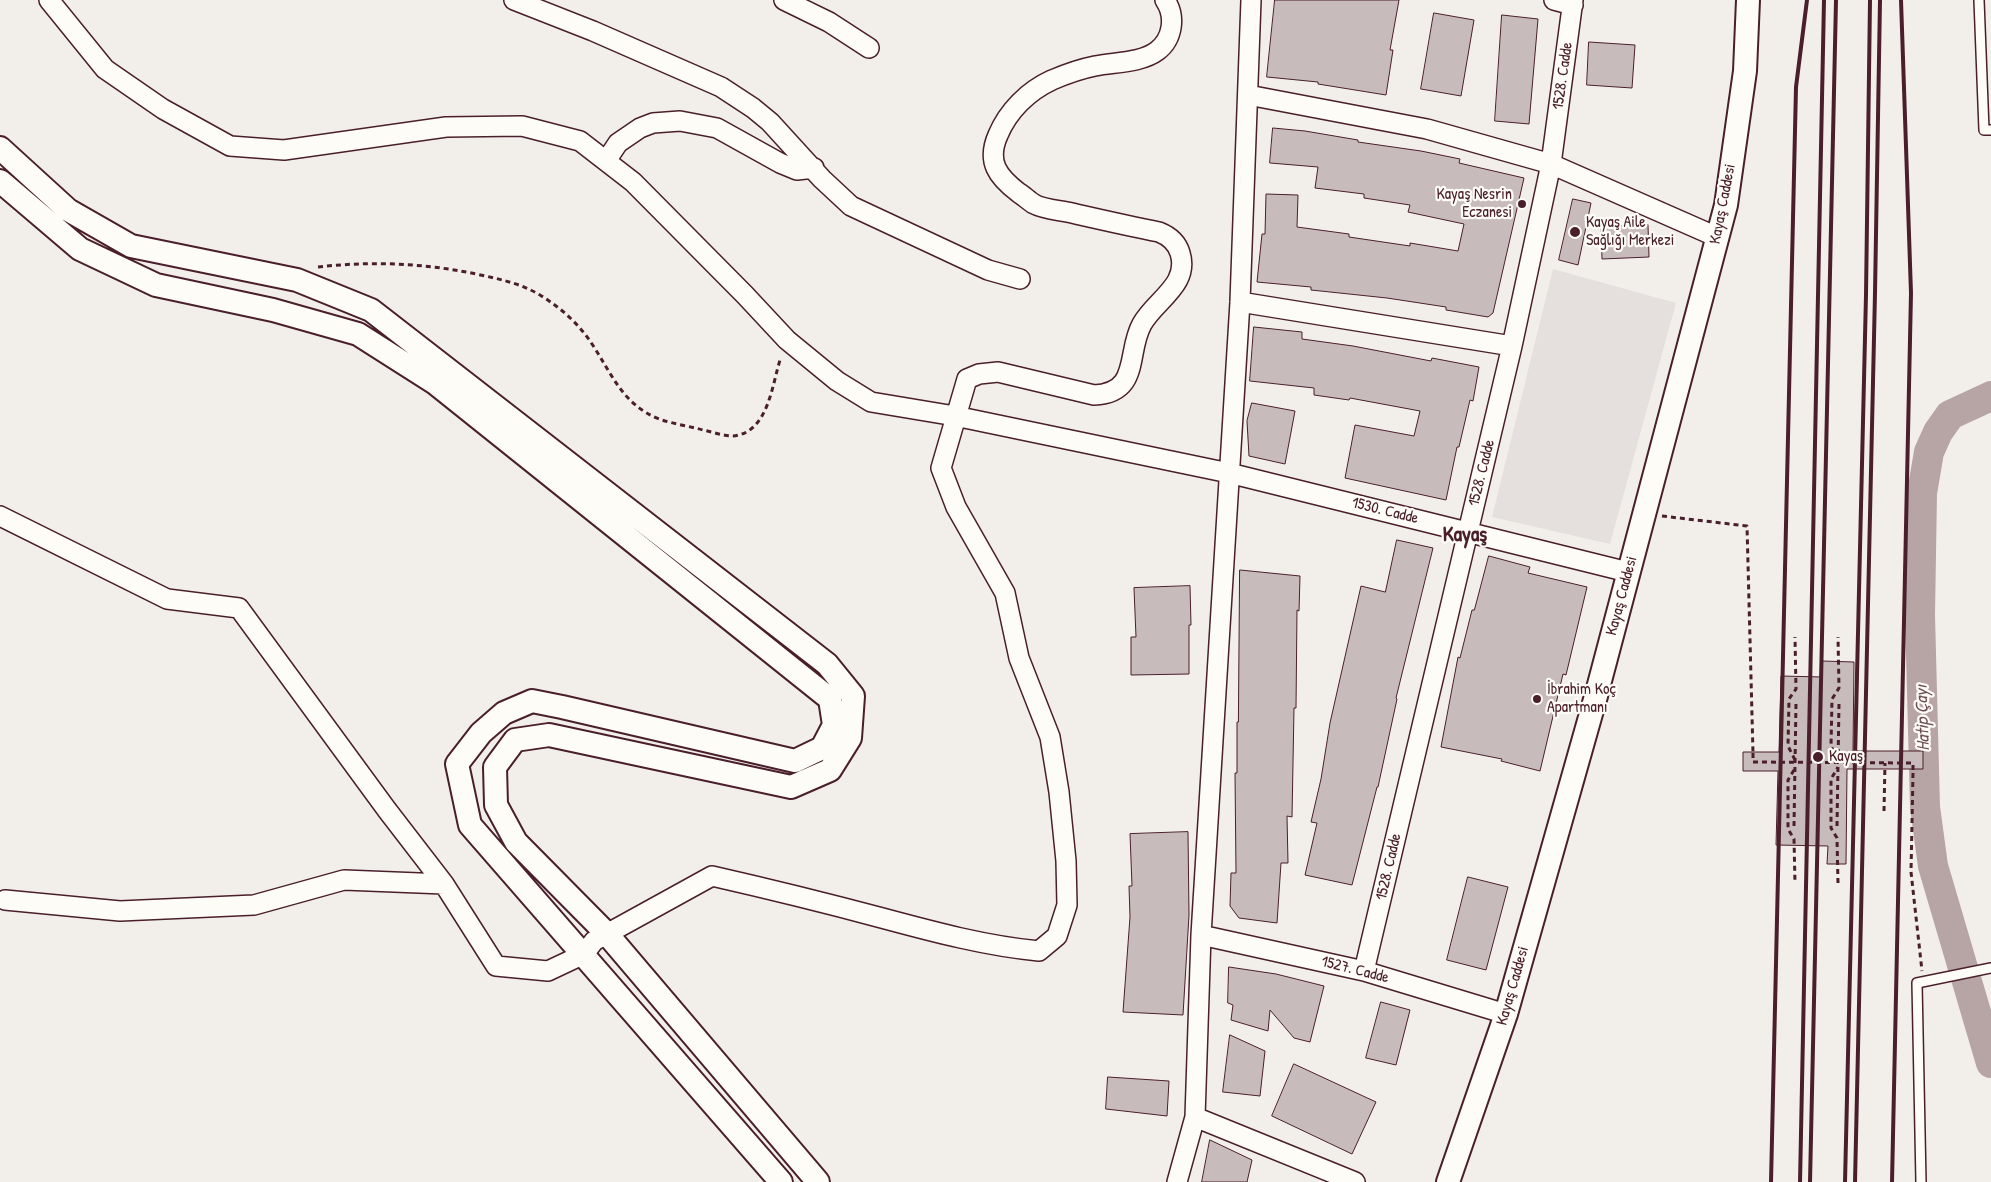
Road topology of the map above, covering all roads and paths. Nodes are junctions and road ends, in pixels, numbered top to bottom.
1 (49, 0) edge
2 (514, 0) edge
3 (784, 0) edge
4 (1165, 0) edge
5 (1251, 0) edge
6 (1554, 0) edge
7 (1748, 0) edge
8 (1979, 0) edge
9 (1573, 2) edge
10 (869, 48) dead end
11 (1248, 95) junction
12 (1991, 130) edge
13 (0, 148) edge
14 (606, 161) junction
15 (1552, 164) junction
16 (814, 168) junction
17 (0, 181) edge
18 (1717, 236) junction
19 (315, 267) dead end
20 (1020, 279) dead end
21 (1240, 302) junction
22 (787, 340) junction
23 (1512, 346) junction
24 (955, 416) junction
25 (1230, 473) junction
26 (1644, 513) junction
27 (0, 516) edge
28 (1468, 531) junction
29 (1628, 572) junction
30 (1838, 637) dead end
31 (1796, 638) dead end
32 (1796, 703) dead end
33 (1839, 703) dead end
34 (1838, 763) junction
35 (1885, 763) junction
36 (1795, 764) junction
37 (1884, 811) dead end
38 (1794, 826) dead end
39 (1837, 826) dead end
40 (1794, 883) dead end
41 (1838, 883) dead end
42 (444, 884) junction
43 (5, 900) dead end
44 (607, 934) junction
45 (1201, 934) junction
46 (584, 954) junction
47 (1986, 969) edge
48 (1364, 971) junction
49 (1924, 982) junction
50 (1506, 1014) junction
51 (1195, 1117) junction
52 (782, 1182) edge
53 (818, 1182) edge
54 (1178, 1182) edge
55 (1355, 1182) edge
56 (1448, 1182) edge
57 (1921, 1182) edge

1 - 14 street, 1530. Cadde
2 - 16 street
3 - 10 street
4 - 24 street
5 - 11 street
6 - 9 street
7 - 18 street, Kayaş Caddesi
8 - 12 lane
9 - 15 street, 1528. Cadde
11 - 15 street
11 - 21 street
13 - 44 street
14 - 16 street
14 - 22 street, 1530. Cadde
15 - 18 street
15 - 23 street, 1528. Cadde
16 - 20 street
17 - 46 street
18 - 26 street, Kayaş Caddesi
19 - 22 path
21 - 23 street
21 - 25 street
22 - 24 street, 1530. Cadde
23 - 28 street, 1528. Cadde
24 - 25 street, 1530. Cadde
24 - 44 street
25 - 28 street, 1530. Cadde
25 - 45 street
26 - 29 street, Kayaş Caddesi
26 - 36 path, bridge
27 - 42 street
28 - 29 street, 1530. Cadde
28 - 48 street, 1528. Cadde
29 - 50 street, Kayaş Caddesi
30 - 34 path
31 - 36 path
32 - 36 path
33 - 34 path
34 - 35 path, bridge
34 - 36 path, bridge
34 - 39 path
34 - 41 path
35 - 37 path
35 - 49 path, bridge
36 - 38 path
36 - 40 path
42 - 43 street
42 - 46 street
44 - 46 street
44 - 53 street
45 - 48 street, 1527. Cadde
45 - 51 street
46 - 52 street
47 - 49 lane
48 - 50 street, 1527. Cadde
49 - 57 lane
50 - 56 street, Kayaş Caddesi
51 - 54 street
51 - 55 street

